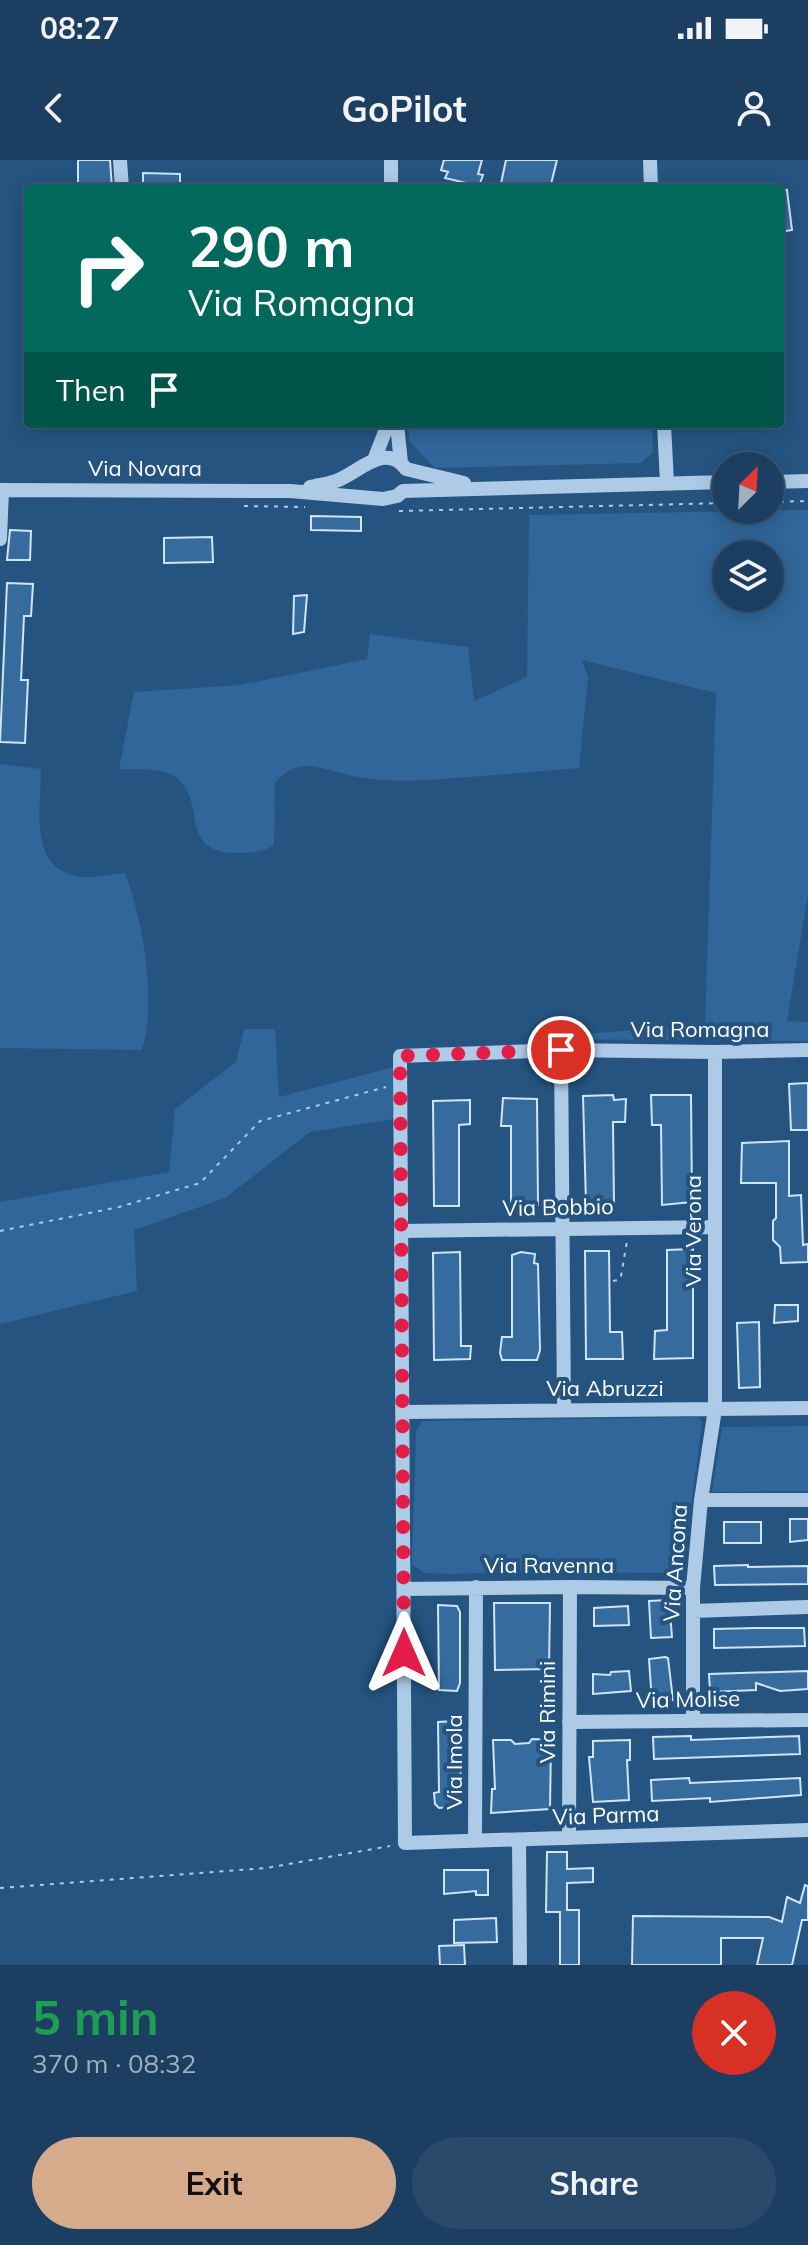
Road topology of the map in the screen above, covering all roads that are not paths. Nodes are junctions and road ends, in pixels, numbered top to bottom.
1 (120, 160) edge
2 (391, 160) edge
3 (650, 160) edge
4 (122, 184) edge
5 (391, 184) edge
6 (651, 184) edge
7 (386, 428) edge
8 (398, 428) edge
9 (664, 428) edge
10 (372, 463) junction
11 (404, 466) junction
12 (808, 481) edge
13 (712, 482) edge
14 (784, 482) edge
15 (667, 483) junction
16 (481, 487) junction
17 (1, 490) edge
18 (290, 491) junction
19 (403, 491) junction
20 (376, 497) junction
21 (0, 539) edge
22 (561, 1050) junction
23 (808, 1050) edge
24 (715, 1052) junction
25 (715, 1227) junction
26 (563, 1229) junction
27 (402, 1231) junction
28 (808, 1408) edge
29 (564, 1409) junction
30 (715, 1409) junction
31 (402, 1412) junction
32 (701, 1500) junction
33 (808, 1500) edge
34 (476, 1587) junction
35 (570, 1587) junction
36 (693, 1588) junction
37 (404, 1589) junction
38 (808, 1607) edge
39 (693, 1611) junction
40 (808, 1720) edge
41 (693, 1721) junction
42 (569, 1722) junction
43 (808, 1830) edge
44 (569, 1838) junction
45 (519, 1840) junction
46 (475, 1841) junction
47 (520, 1965) edge

1 - 4 street
2 - 5 street
3 - 6 street
7 - 10 street
8 - 11 street
9 - 15 street
10 - 11 street, Via Novara
10 - 18 street, Via Novara
10 - 20 street
11 - 16 street, Via Novara
11 - 19 street
12 - 14 street
13 - 15 street, Via Novara
15 - 16 street, Via Novara
16 - 19 street, Via Novara
17 - 18 street, Via Novara
17 - 21 street
18 - 20 street, Via Novara
19 - 20 street, Via Novara
22 - 24 street, Via Romagna
22 - 26 street
22 - 27 street, Via Romagna
23 - 24 street, Via Romagna
24 - 25 street, Via Verona
25 - 26 street, Via Bobbio
25 - 30 street, Via Verona
26 - 27 street, Via Bobbio
26 - 29 street
27 - 31 street
28 - 30 street, Via Abruzzi
29 - 30 street, Via Abruzzi
29 - 31 street, Via Abruzzi
30 - 32 street, Via Ancona
31 - 37 street
32 - 33 street
32 - 36 street, Via Ancona
34 - 35 street, Via Ravenna
34 - 37 street, Via Ravenna
34 - 46 street, Via Imola
35 - 36 street, Via Ravenna
35 - 42 street, Via Rimini
36 - 39 street, Via Ancona
37 - 46 street, Via Parma
38 - 39 street
39 - 41 street, Via Ancona
40 - 41 street, Via Molise
41 - 42 street, Via Molise
42 - 44 street, Via Rimini
43 - 44 street, Via Parma
44 - 45 street, Via Parma
45 - 46 street, Via Parma
45 - 47 street

